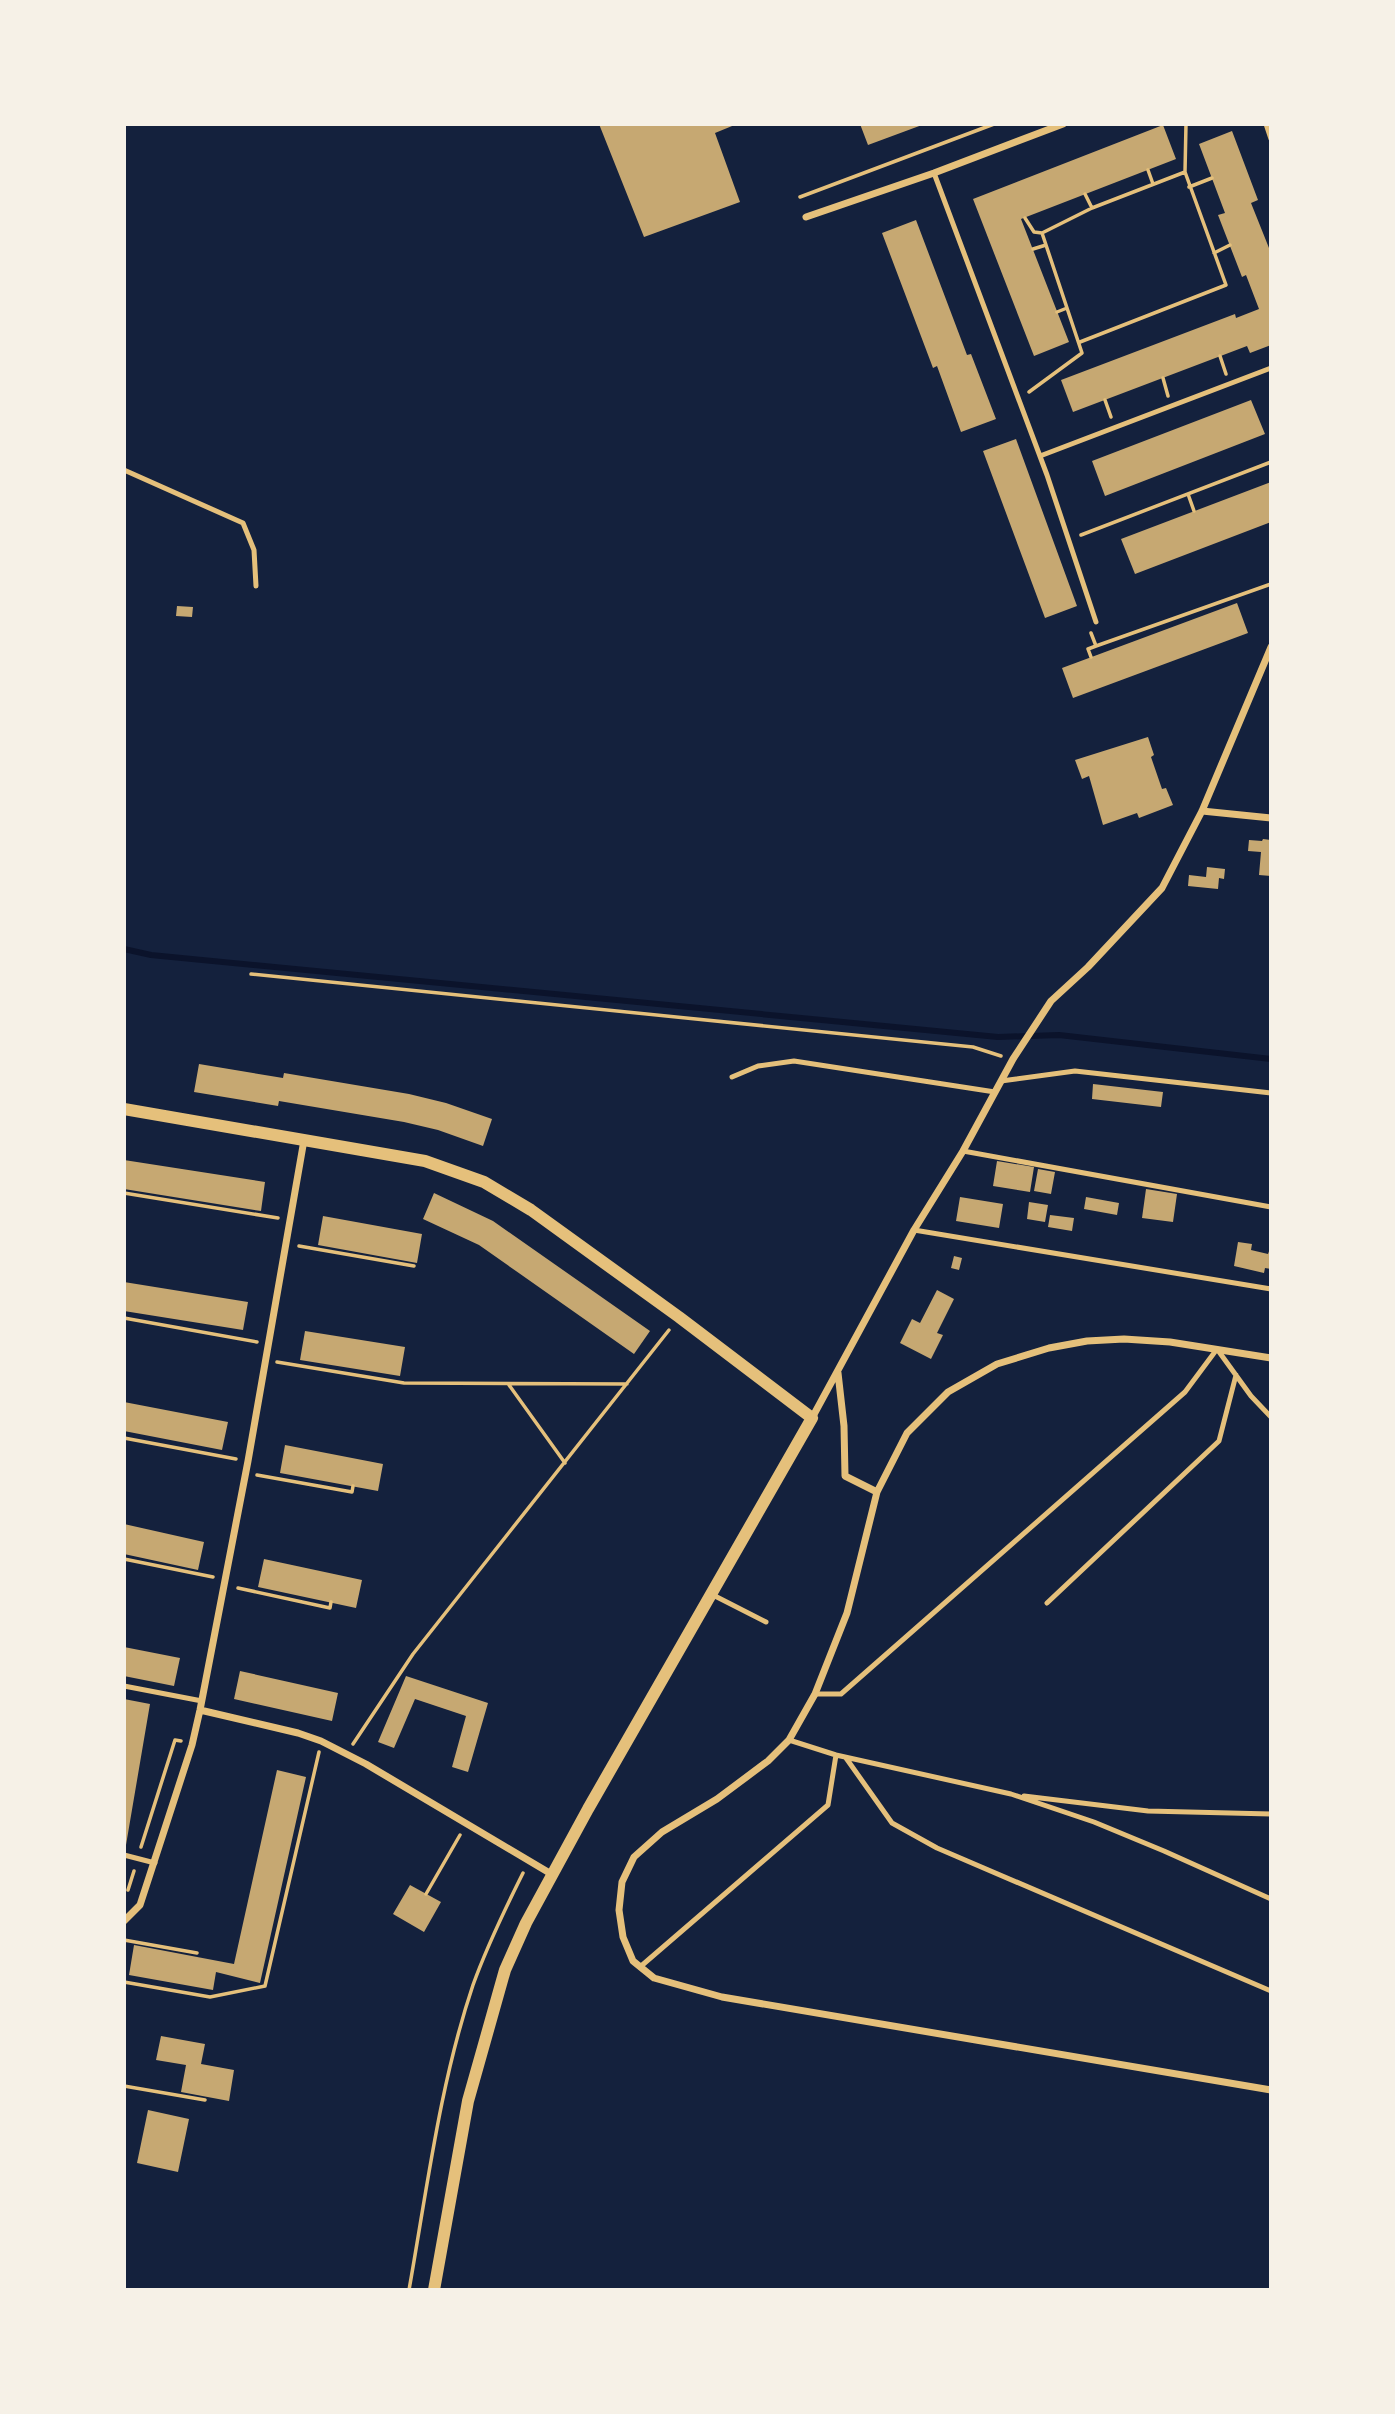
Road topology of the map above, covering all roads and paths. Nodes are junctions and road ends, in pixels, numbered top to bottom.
1 (994, 124) edge
2 (1063, 124) edge
3 (1186, 124) edge
4 (1266, 124) edge
5 (1271, 139) edge
6 (1148, 170) dead end
7 (1185, 172) junction
8 (934, 173) junction
9 (1212, 178) dead end
10 (1153, 184) junction
11 (1189, 187) junction
12 (1085, 194) dead end
13 (800, 197) dead end
14 (1091, 208) junction
15 (806, 216) dead end
16 (1025, 218) dead end
17 (1042, 233) junction
18 (1046, 245) junction
19 (1230, 245) dead end
20 (1033, 249) dead end
21 (1214, 253) junction
22 (1067, 308) junction
23 (1057, 312) dead end
24 (1080, 342) junction
25 (1271, 368) edge
26 (1019, 400) junction
27 (1040, 456) junction
28 (1271, 463) edge
29 (124, 470) edge
30 (1188, 494) junction
31 (1194, 511) dead end
32 (1070, 540) junction
33 (1271, 584) edge
34 (257, 586) dead end
35 (1205, 607) junction
36 (1208, 614) dead end
37 (1096, 622) joint
38 (1146, 628) junction
39 (1149, 635) dead end
40 (1096, 646) junction
41 (1271, 647) edge
42 (1091, 657) dead end
43 (1268, 659) edge
44 (1202, 811) junction
45 (1271, 818) edge
46 (251, 974) dead end
47 (1013, 1059) junction
48 (732, 1077) dead end
49 (1001, 1080) junction
50 (995, 1092) junction
51 (1271, 1093) edge
52 (124, 1109) edge
53 (304, 1140) junction
54 (963, 1151) junction
55 (124, 1193) edge
56 (1271, 1207) edge
57 (290, 1220) junction
58 (914, 1230) junction
59 (286, 1243) junction
60 (414, 1266) dead end
61 (1271, 1289) edge
62 (679, 1317) junction
63 (124, 1318) edge
64 (270, 1344) junction
65 (1217, 1349) junction
66 (1271, 1358) edge
67 (267, 1360) junction
68 (838, 1372) junction
69 (1236, 1376) junction
70 (509, 1384) junction
71 (627, 1384) junction
72 (1271, 1416) edge
73 (811, 1418) junction
74 (124, 1438) edge
75 (248, 1461) junction
76 (565, 1463) junction
77 (246, 1473) junction
78 (353, 1486) dead end
79 (877, 1492) junction
80 (124, 1559) edge
81 (225, 1583) junction
82 (711, 1594) junction
83 (331, 1602) dead end
84 (1047, 1603) dead end
85 (766, 1622) dead end
86 (124, 1686) edge
87 (816, 1694) junction
88 (202, 1701) junction
89 (200, 1710) junction
90 (321, 1741) junction
91 (789, 1741) junction
92 (192, 1745) junction
93 (346, 1754) junction
94 (836, 1755) junction
95 (845, 1757) junction
96 (1011, 1794) junction
97 (1271, 1814) edge
98 (466, 1824) junction
99 (124, 1855) edge
100 (138, 1858) junction
101 (529, 1861) junction
102 (155, 1864) junction
103 (553, 1875) junction
104 (128, 1891) dead end
105 (426, 1894) dead end
106 (1271, 1899) edge
107 (124, 1922) edge
108 (124, 1940) edge
109 (197, 1952) dead end
110 (640, 1967) junction
111 (124, 1982) edge
112 (1271, 1991) edge
113 (124, 2087) edge
114 (1271, 2090) edge
115 (205, 2100) dead end
116 (409, 2290) edge
117 (434, 2290) edge

1 - 13 path
2 - 8 street
3 - 7 path
4 - 5 lane
6 - 10 path
7 - 10 path
7 - 11 path
8 - 15 street
8 - 26 lane
9 - 11 path
10 - 14 path
11 - 21 path
12 - 14 path
14 - 17 path
16 - 17 path
17 - 18 path
18 - 20 path
18 - 22 path
19 - 21 path
21 - 24 path
22 - 23 path
22 - 24 path
24 - 26 path
25 - 27 lane
26 - 27 lane
27 - 32 lane
28 - 30 path
29 - 34 lane
30 - 31 path
30 - 32 path
32 - 37 lane
33 - 35 path
35 - 36 path
35 - 38 path
37 - 40 path
38 - 39 path
38 - 40 path
40 - 42 path
41 - 43 street
43 - 44 street
44 - 45 street
44 - 47 street
46 - 47 path
47 - 49 street
48 - 50 lane
49 - 50 street
49 - 51 lane
50 - 54 street
52 - 53 street
53 - 57 street
53 - 62 street
54 - 56 lane
54 - 58 street
55 - 57 path
57 - 59 street
58 - 61 lane
58 - 68 street
59 - 60 path
59 - 64 street
62 - 71 path
62 - 73 street
63 - 64 path
64 - 67 street
65 - 66 street
65 - 69 lane
65 - 79 street
65 - 87 lane
67 - 70 path
67 - 75 street
68 - 73 street
68 - 79 street
69 - 72 lane
69 - 84 lane
70 - 71 path
70 - 76 path
71 - 76 path
73 - 82 street
74 - 75 path
75 - 77 street
76 - 93 path
77 - 78 path
77 - 81 street
79 - 87 street
80 - 81 path
81 - 83 path
81 - 88 street
82 - 85 lane
82 - 103 street
86 - 88 lane
87 - 91 street
88 - 89 street
89 - 90 street
89 - 92 street
90 - 93 street
90 - 111 path
91 - 94 lane
91 - 110 street
92 - 100 path
92 - 102 street
93 - 98 street
94 - 95 lane
94 - 110 lane
95 - 96 lane
95 - 112 lane
96 - 97 lane
96 - 106 lane
98 - 101 street
98 - 105 path
99 - 100 lane
100 - 102 lane
100 - 104 path
101 - 103 street
101 - 116 path
102 - 107 street
103 - 117 street
108 - 109 path
110 - 114 street
113 - 115 path

